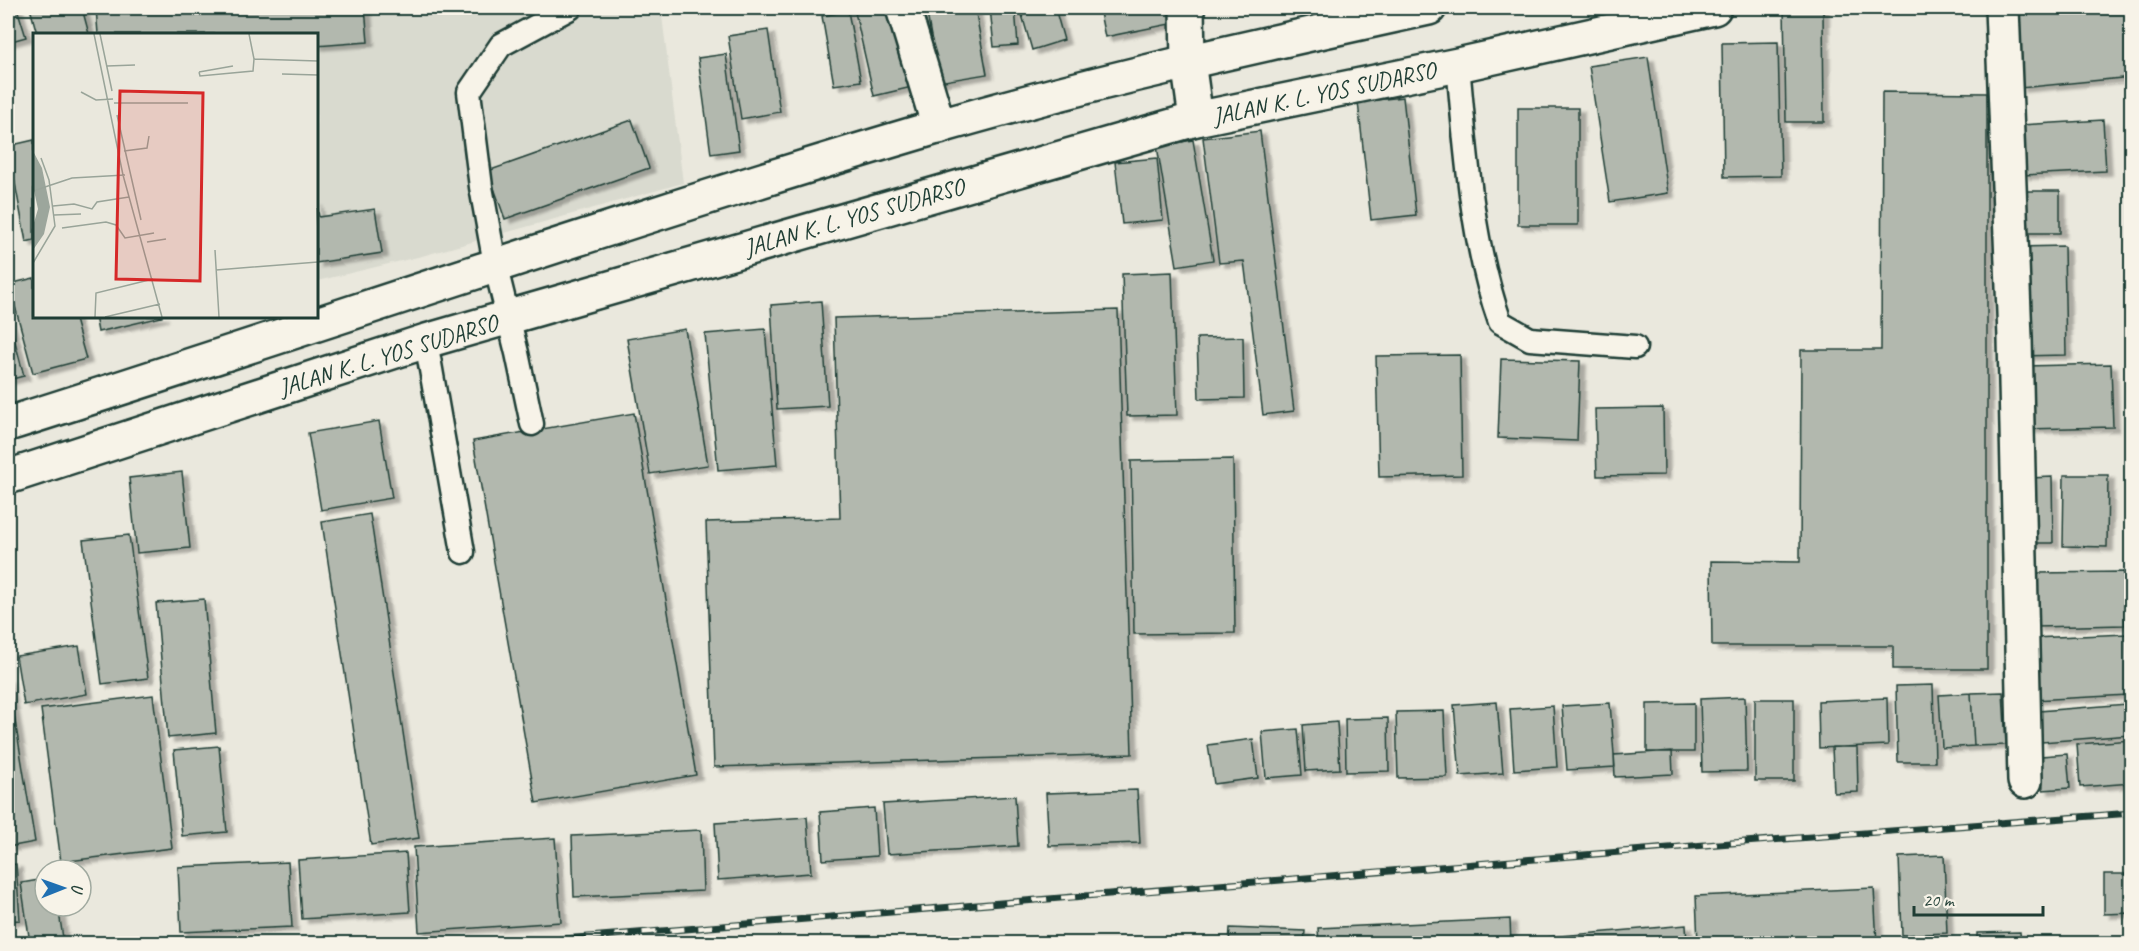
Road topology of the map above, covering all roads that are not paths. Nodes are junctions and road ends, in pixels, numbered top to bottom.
1 (570, 8) edge
2 (903, 8) edge
3 (1187, 8) edge
4 (1429, 8) edge
5 (1714, 8) edge
6 (2002, 8) edge
7 (1188, 60) junction
8 (1458, 65) junction
9 (1196, 119) junction
10 (939, 127) junction
11 (495, 264) junction
12 (508, 317) junction
13 (426, 340) junction
14 (1635, 347) dead end
15 (9, 419) edge
16 (532, 424) dead end
17 (8, 477) edge
18 (463, 552) dead end
19 (2025, 781) dead end

1 - 11 lane
2 - 10 main road
3 - 7 main road
4 - 7 main road
5 - 8 main road, JALAN K. L. YOS SUDARSO
6 - 19 main road
7 - 9 main road
7 - 10 main road
8 - 9 main road, JALAN K. L. YOS SUDARSO
8 - 14 lane
9 - 12 main road, JALAN K. L. YOS SUDARSO
10 - 11 main road
11 - 12 lane
11 - 15 main road
12 - 13 main road, JALAN K. L. YOS SUDARSO
12 - 16 lane
13 - 17 main road, JALAN K. L. YOS SUDARSO
13 - 18 lane

